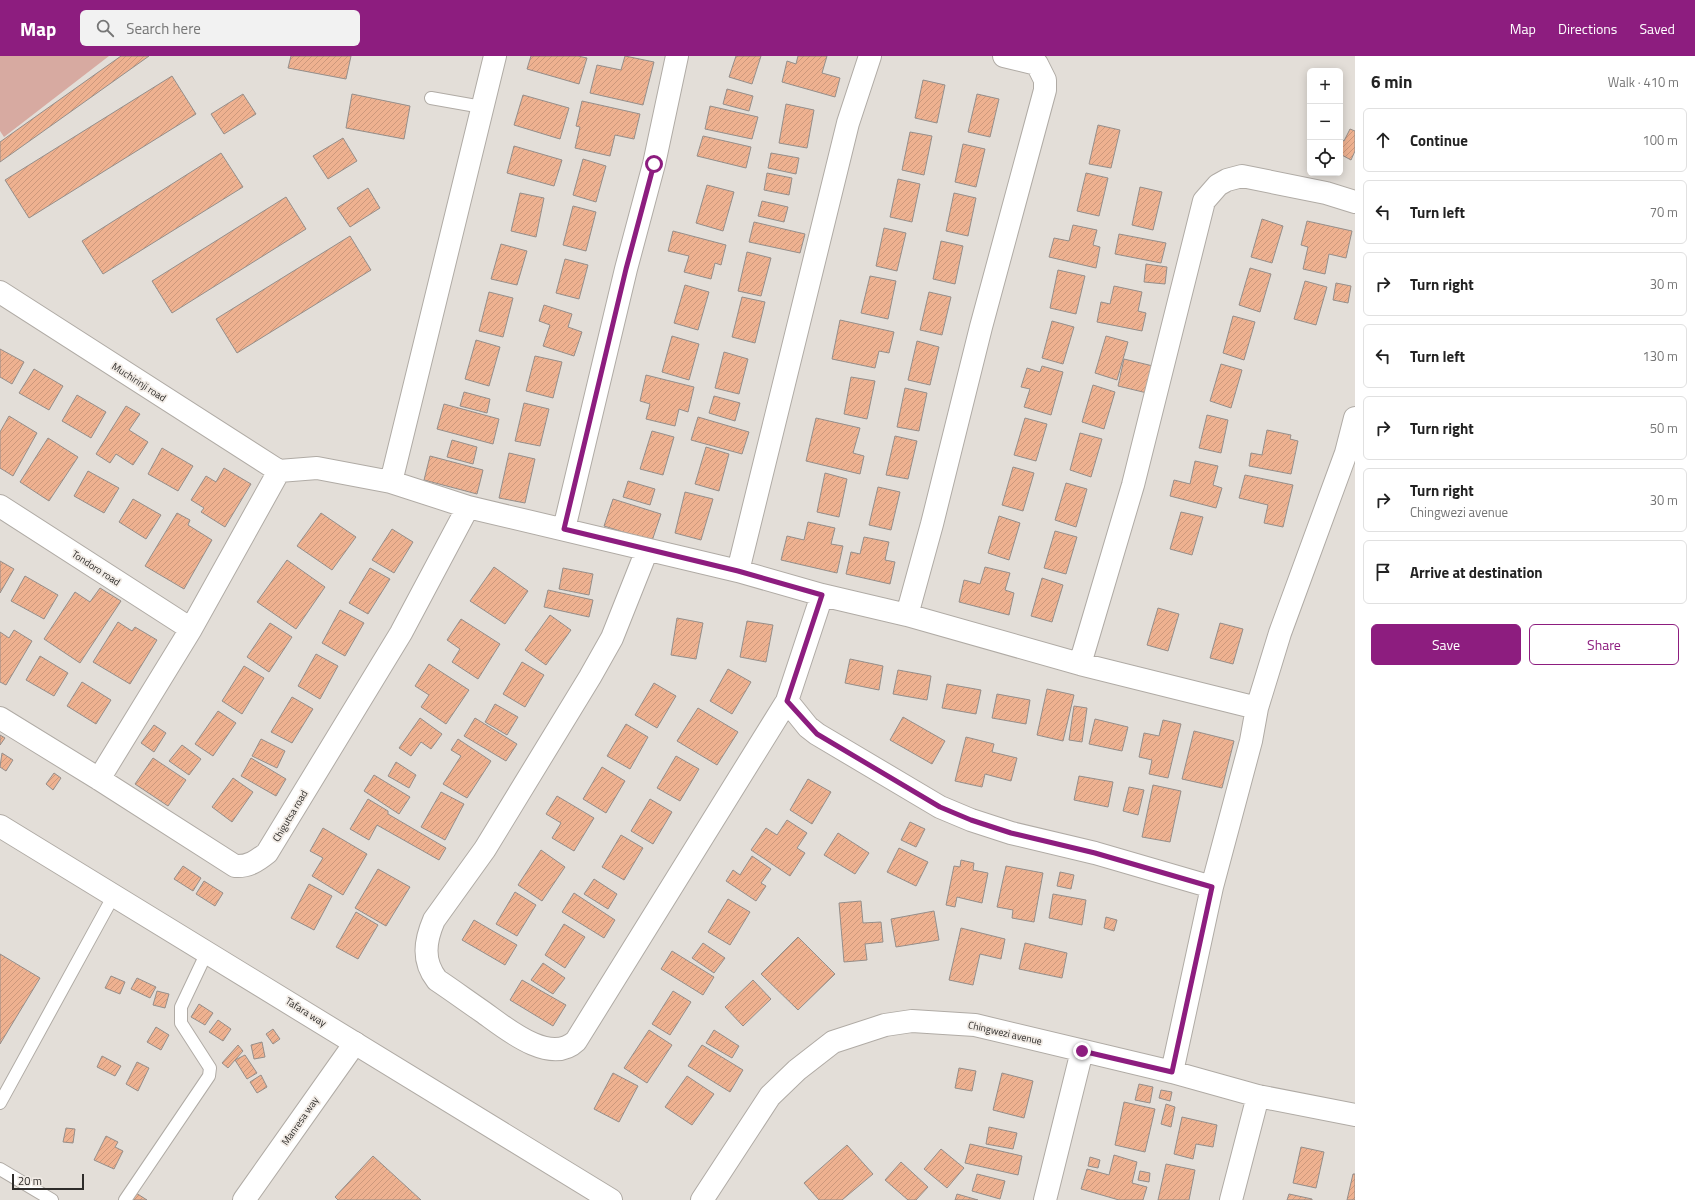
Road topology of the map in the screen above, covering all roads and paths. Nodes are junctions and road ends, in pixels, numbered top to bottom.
1 (495, 56) edge
2 (677, 56) edge
3 (870, 56) edge
4 (1004, 56) edge
5 (431, 98) dead end
6 (482, 107) junction
7 (1355, 202) edge
8 (0, 292) edge
9 (1355, 418) edge
10 (279, 471) junction
11 (391, 482) junction
12 (0, 506) edge
13 (468, 507) junction
14 (564, 529) junction
15 (647, 550) junction
16 (738, 571) junction
17 (822, 595) junction
18 (907, 615) junction
19 (191, 629) junction
20 (1080, 664) junction
21 (787, 701) junction
22 (1257, 708) junction
23 (0, 718) edge
24 (99, 779) junction
25 (0, 826) edge
26 (1212, 887) junction
27 (114, 895) junction
28 (207, 952) junction
29 (355, 1043) junction
30 (1082, 1051) junction
31 (1172, 1072) junction
32 (1258, 1096) junction
33 (0, 1103) edge
34 (1355, 1115) edge
35 (0, 1169) edge
36 (52, 1200) edge
37 (125, 1200) edge
38 (244, 1200) edge
39 (611, 1200) edge
40 (702, 1200) edge
41 (1045, 1200) edge
42 (1230, 1200) edge

1 - 6 street
2 - 14 street
3 - 16 street
4 - 18 street
5 - 6 lane
6 - 11 street
7 - 20 street
8 - 10 street, Muchirinji road
9 - 22 street
10 - 11 street
10 - 19 street
11 - 13 street
12 - 19 street, Tondoro road
13 - 14 street
13 - 24 street, Chigutsa road
14 - 15 street
15 - 16 street
15 - 21 street
16 - 17 street
17 - 18 street
17 - 21 street
18 - 20 street
19 - 24 street
20 - 22 street
21 - 26 street
22 - 26 street
23 - 24 street, Chigutsa road
25 - 27 street, Tafara way
26 - 31 street
27 - 28 street, Tafara way
27 - 33 lane
28 - 29 street, Tafara way
28 - 37 lane
29 - 38 street, Manresa way
29 - 39 street, Tafara way
30 - 31 street, Chingwezi avenue
30 - 40 street, Chingwezi avenue
30 - 41 street
31 - 32 street, Chingwezi avenue
32 - 34 street, Chingwezi avenue
32 - 42 street
35 - 36 lane

